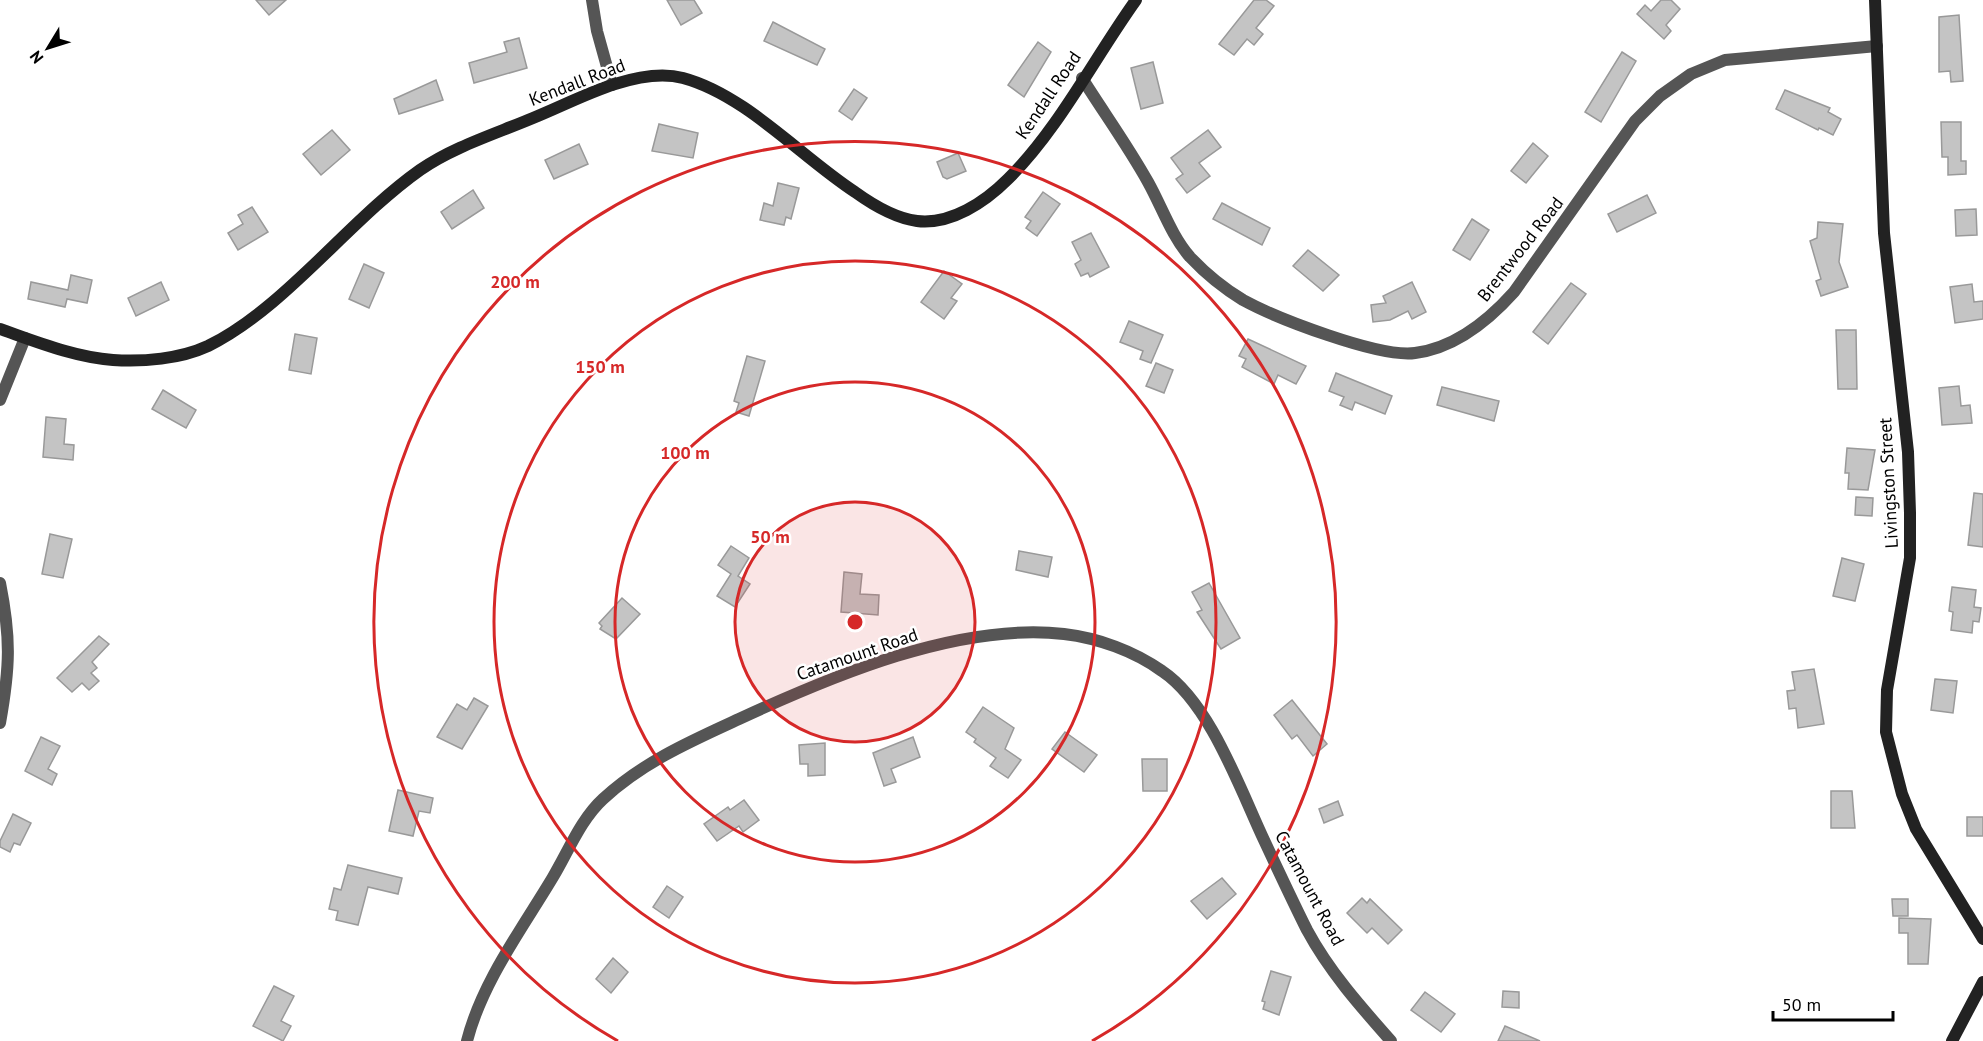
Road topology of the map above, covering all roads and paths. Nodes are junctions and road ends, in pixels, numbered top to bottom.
1 (592, 0) edge
2 (1137, 0) edge
3 (1875, 0) edge
4 (1877, 46) junction
5 (1082, 78) junction
6 (612, 85) junction
7 (0, 329) edge
8 (25, 338) junction
9 (0, 400) edge
10 (0, 583) edge
11 (0, 723) edge
12 (1983, 939) edge
13 (1983, 982) edge
14 (467, 1041) edge
15 (1391, 1041) edge
16 (1952, 1041) edge

1 - 6 street
2 - 5 street, Kendall Road
3 - 4 street, Livingston Street
4 - 5 street, Brentwood Road
4 - 12 street, Livingston Street
5 - 6 street, Kendall Road
6 - 8 street, Kendall Road
7 - 8 street, Kendall Road
8 - 9 street
10 - 11 street
13 - 16 street
14 - 15 street, Catamount Road

